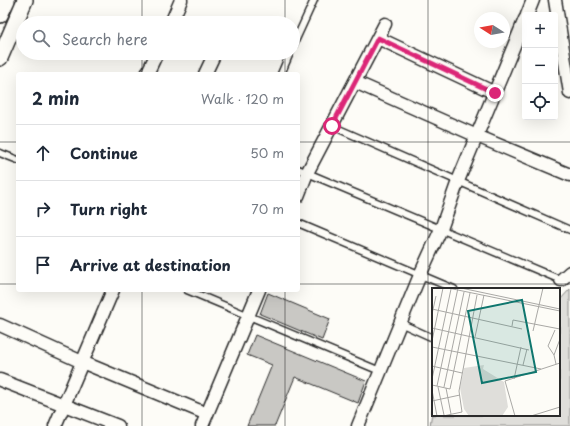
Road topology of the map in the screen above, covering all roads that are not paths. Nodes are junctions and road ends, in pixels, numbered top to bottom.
1 (7, 0) edge
2 (25, 0) edge
3 (182, 0) edge
4 (314, 0) edge
5 (533, 0) edge
6 (555, 0) edge
7 (528, 12) edge
8 (0, 15) edge
9 (18, 16) edge
10 (174, 16) edge
11 (16, 21) edge
12 (385, 24) dead end
13 (522, 26) edge
14 (300, 31) edge
15 (378, 38) junction
16 (0, 58) edge
17 (154, 60) edge
18 (212, 60) edge
19 (287, 60) edge
20 (148, 72) edge
21 (206, 72) edge
22 (281, 72) edge
23 (355, 82) junction
24 (495, 93) junction
25 (570, 93) edge
26 (332, 126) junction
27 (477, 136) junction
28 (0, 152) edge
29 (16, 159) edge
30 (303, 171) edge
31 (570, 175) edge
32 (458, 181) junction
33 (300, 186) edge
34 (300, 224) edge
35 (441, 229) junction
36 (570, 230) edge
37 (420, 275) junction
38 (565, 276) edge
39 (452, 288) edge
40 (112, 292) edge
41 (192, 292) edge
42 (258, 292) edge
43 (248, 316) junction
44 (400, 323) junction
45 (0, 325) edge
46 (432, 338) edge
47 (82, 362) junction
48 (380, 371) junction
49 (0, 380) edge
50 (64, 405) junction
51 (207, 414) junction
52 (55, 426) edge
53 (118, 426) edge
54 (202, 426) edge
55 (358, 426) edge

1 - 8 street
2 - 9 street
3 - 10 street
4 - 14 lane
5 - 7 street
6 - 25 street
11 - 16 street
12 - 15 street
13 - 24 street
15 - 23 street
15 - 24 street
17 - 20 street
18 - 21 street
19 - 22 lane
23 - 26 street
23 - 27 street
24 - 27 street
26 - 30 street
26 - 32 lane
27 - 31 street
27 - 32 street
28 - 29 lane
30 - 33 street
30 - 35 lane
32 - 35 street
32 - 36 lane
34 - 37 lane
35 - 37 street
35 - 38 lane
37 - 39 lane
37 - 44 street
40 - 47 street
41 - 43 lane
42 - 43 street
43 - 48 lane
43 - 51 street
44 - 46 lane
44 - 48 street
45 - 47 street
47 - 50 street
47 - 51 street
48 - 55 street
49 - 50 street
50 - 52 street
50 - 53 street
51 - 54 street

